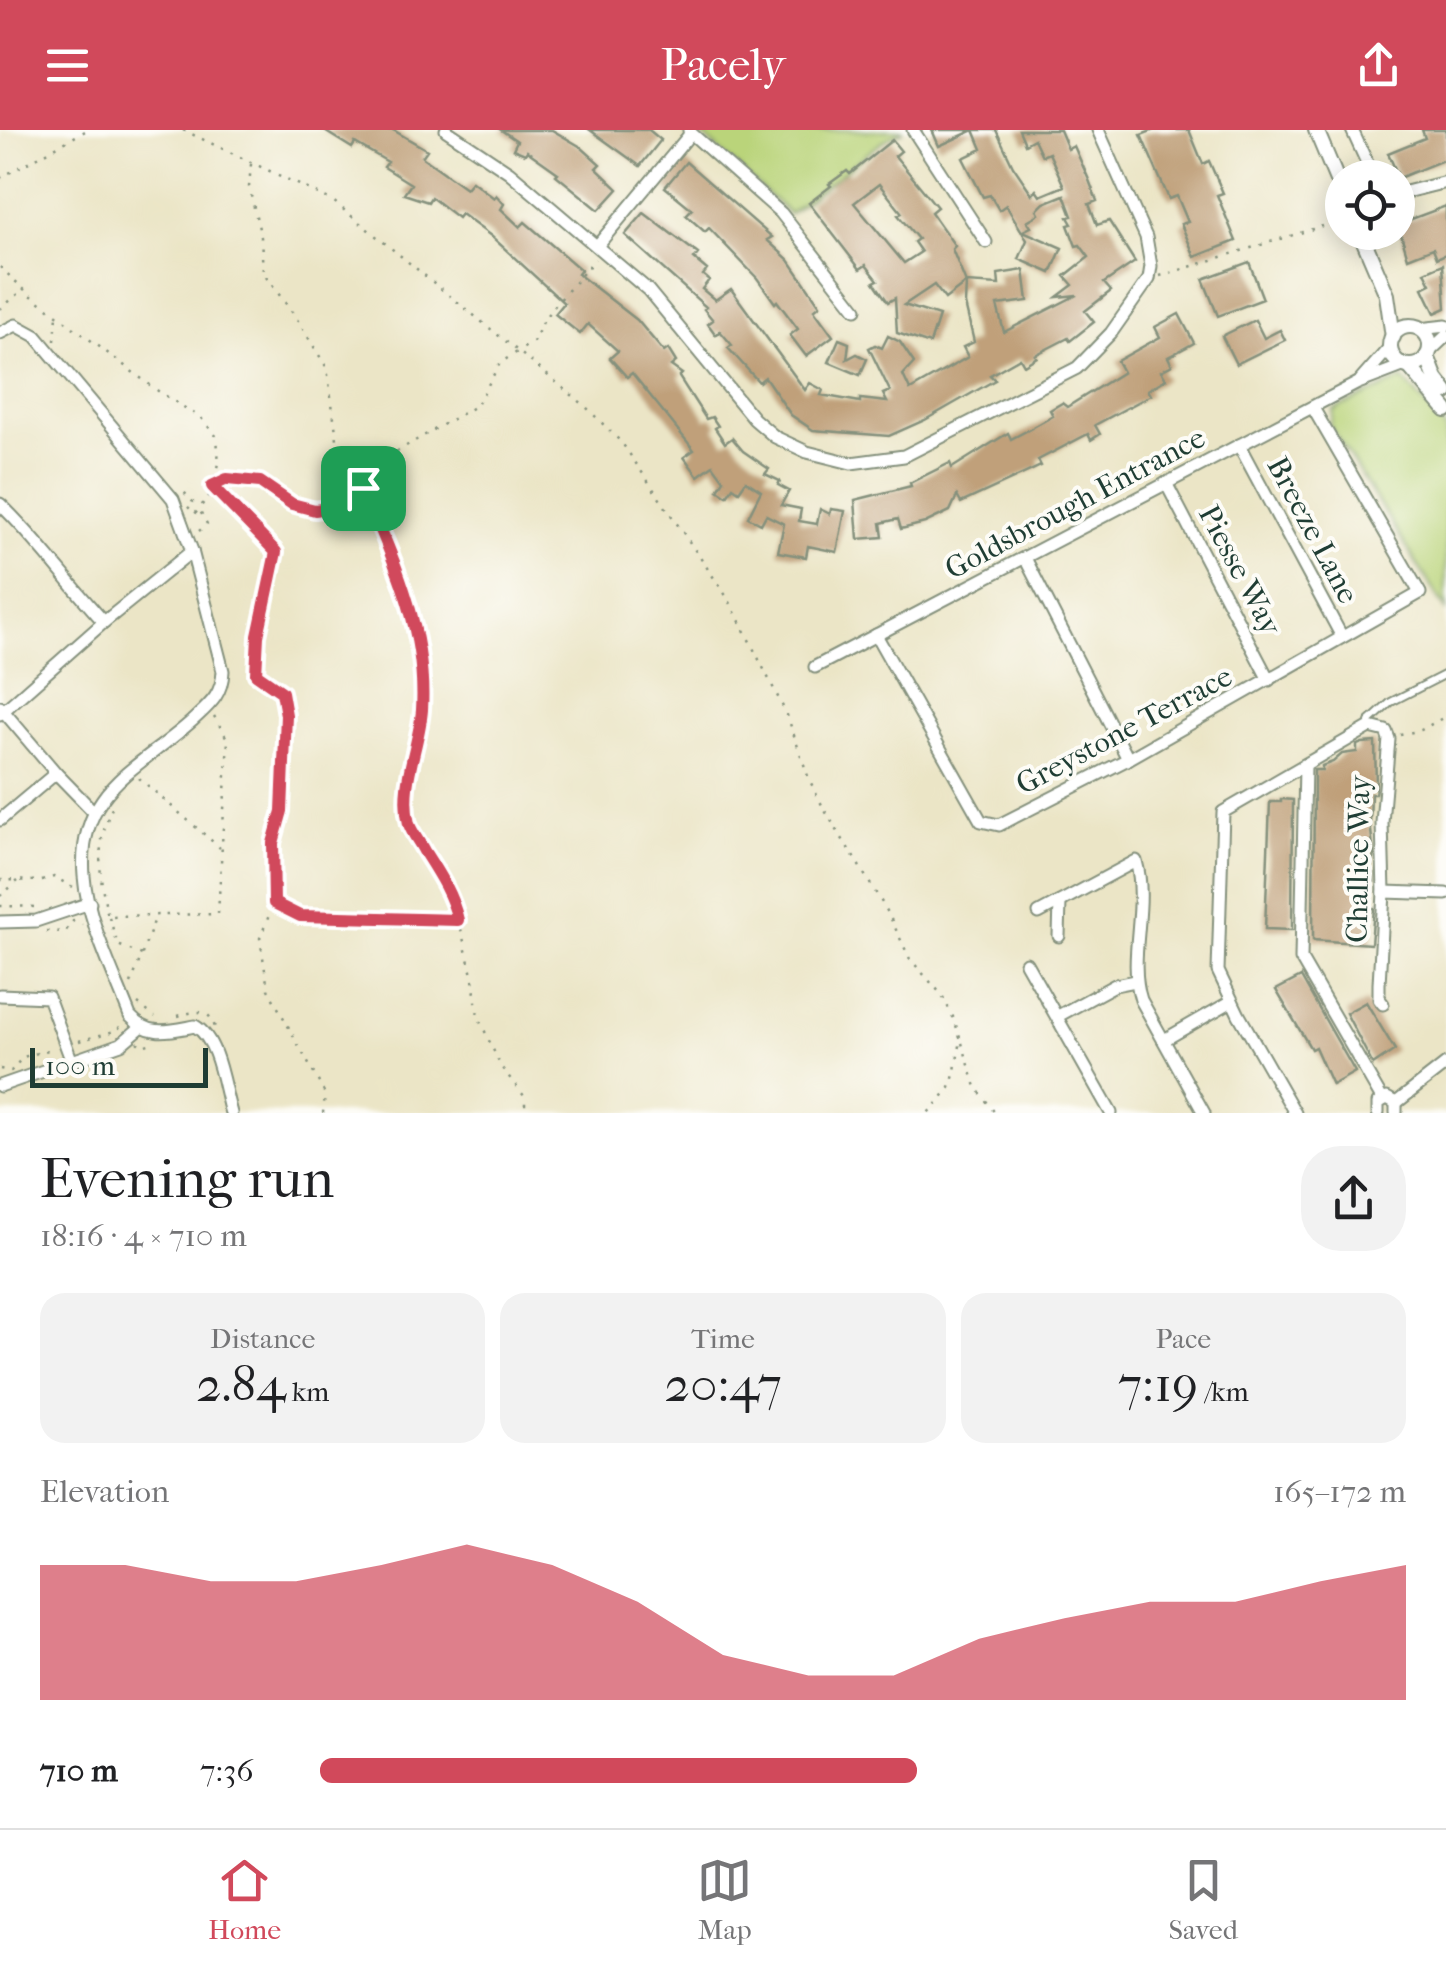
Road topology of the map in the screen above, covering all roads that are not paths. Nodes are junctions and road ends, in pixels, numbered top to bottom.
1 (446, 130) edge
2 (913, 130) edge
3 (1098, 130) edge
4 (1316, 130) edge
5 (1352, 130) edge
6 (690, 132) edge
7 (1329, 160) edge
8 (1366, 160) edge
9 (1446, 182) edge
10 (1415, 190) edge
11 (986, 242) dead end
12 (600, 248) junction
13 (1368, 250) edge
14 (1387, 295) junction
15 (856, 308) dead end
16 (1446, 326) edge
17 (1416, 328) junction
18 (2, 331) edge
19 (1446, 336) edge
20 (1392, 342) junction
21 (1428, 354) junction
22 (1407, 365) junction
23 (1358, 382) junction
24 (1446, 392) edge
25 (1313, 408) junction
26 (1446, 410) edge
27 (1239, 445) junction
28 (1166, 484) junction
29 (0, 504) edge
30 (192, 551) junction
31 (1025, 558) junction
32 (104, 622) junction
33 (876, 635) junction
34 (1342, 638) junction
35 (816, 667) dead end
36 (1446, 674) edge
37 (1269, 680) junction
38 (1, 710) edge
39 (1370, 728) junction
40 (1128, 759) junction
41 (1305, 766) junction
42 (56, 773) junction
43 (93, 811) junction
44 (0, 820) edge
45 (1384, 892) junction
46 (1446, 894) edge
47 (88, 897) junction
48 (1060, 902) junction
49 (1039, 913) dead end
50 (0, 922) edge
51 (1059, 936) dead end
52 (1026, 963) dead end
53 (1135, 981) junction
54 (0, 995) edge
55 (1232, 1001) junction
56 (1383, 1004) dead end
57 (1058, 1016) junction
58 (136, 1032) junction
59 (1164, 1040) junction
60 (72, 1062) junction
61 (1446, 1064) edge
62 (0, 1086) edge
63 (1382, 1099) junction
64 (1396, 1108) edge
65 (231, 1113) edge
66 (1111, 1113) edge
67 (1204, 1113) edge
68 (1295, 1113) edge
69 (1378, 1113) edge

1 - 12 street
2 - 11 street
3 - 12 street
4 - 7 street
5 - 8 street
6 - 12 street
6 - 15 street
9 - 10 street
13 - 14 street
14 - 17 street
14 - 20 street
16 - 17 street
17 - 20 street
17 - 21 street
18 - 30 street
19 - 21 street
20 - 22 street
20 - 23 street, Goldsbrough Entrance
21 - 22 street
21 - 24 street
22 - 23 street, Goldsbrough Entrance
22 - 26 street
23 - 25 street, Goldsbrough Entrance
25 - 27 street, Goldsbrough Entrance
25 - 34 street, Greystone Terrace
27 - 28 street, Goldsbrough Entrance
27 - 34 street, Breeze Lane
28 - 31 street, Goldsbrough Entrance
28 - 37 street, Piesse Way
29 - 32 street
30 - 32 street
30 - 43 street
31 - 33 street, Goldsbrough Entrance
31 - 40 street
32 - 38 street
33 - 35 street, Goldsbrough Entrance
33 - 40 street, Greystone Terrace
34 - 37 street, Greystone Terrace
36 - 39 lane
37 - 40 street, Greystone Terrace
38 - 42 street
39 - 41 street
39 - 45 street, Challice Way
41 - 55 street
41 - 63 street
42 - 43 street
42 - 44 street
43 - 47 street
45 - 46 street
45 - 56 street, Challice Way
47 - 50 street
47 - 58 street
48 - 49 street
48 - 51 street
48 - 53 street
52 - 57 street
53 - 57 street
53 - 59 street
54 - 60 street
55 - 59 street
55 - 68 street
57 - 66 street
58 - 60 street
58 - 65 street
59 - 67 street
60 - 62 street
61 - 64 street
63 - 64 street
63 - 69 street

